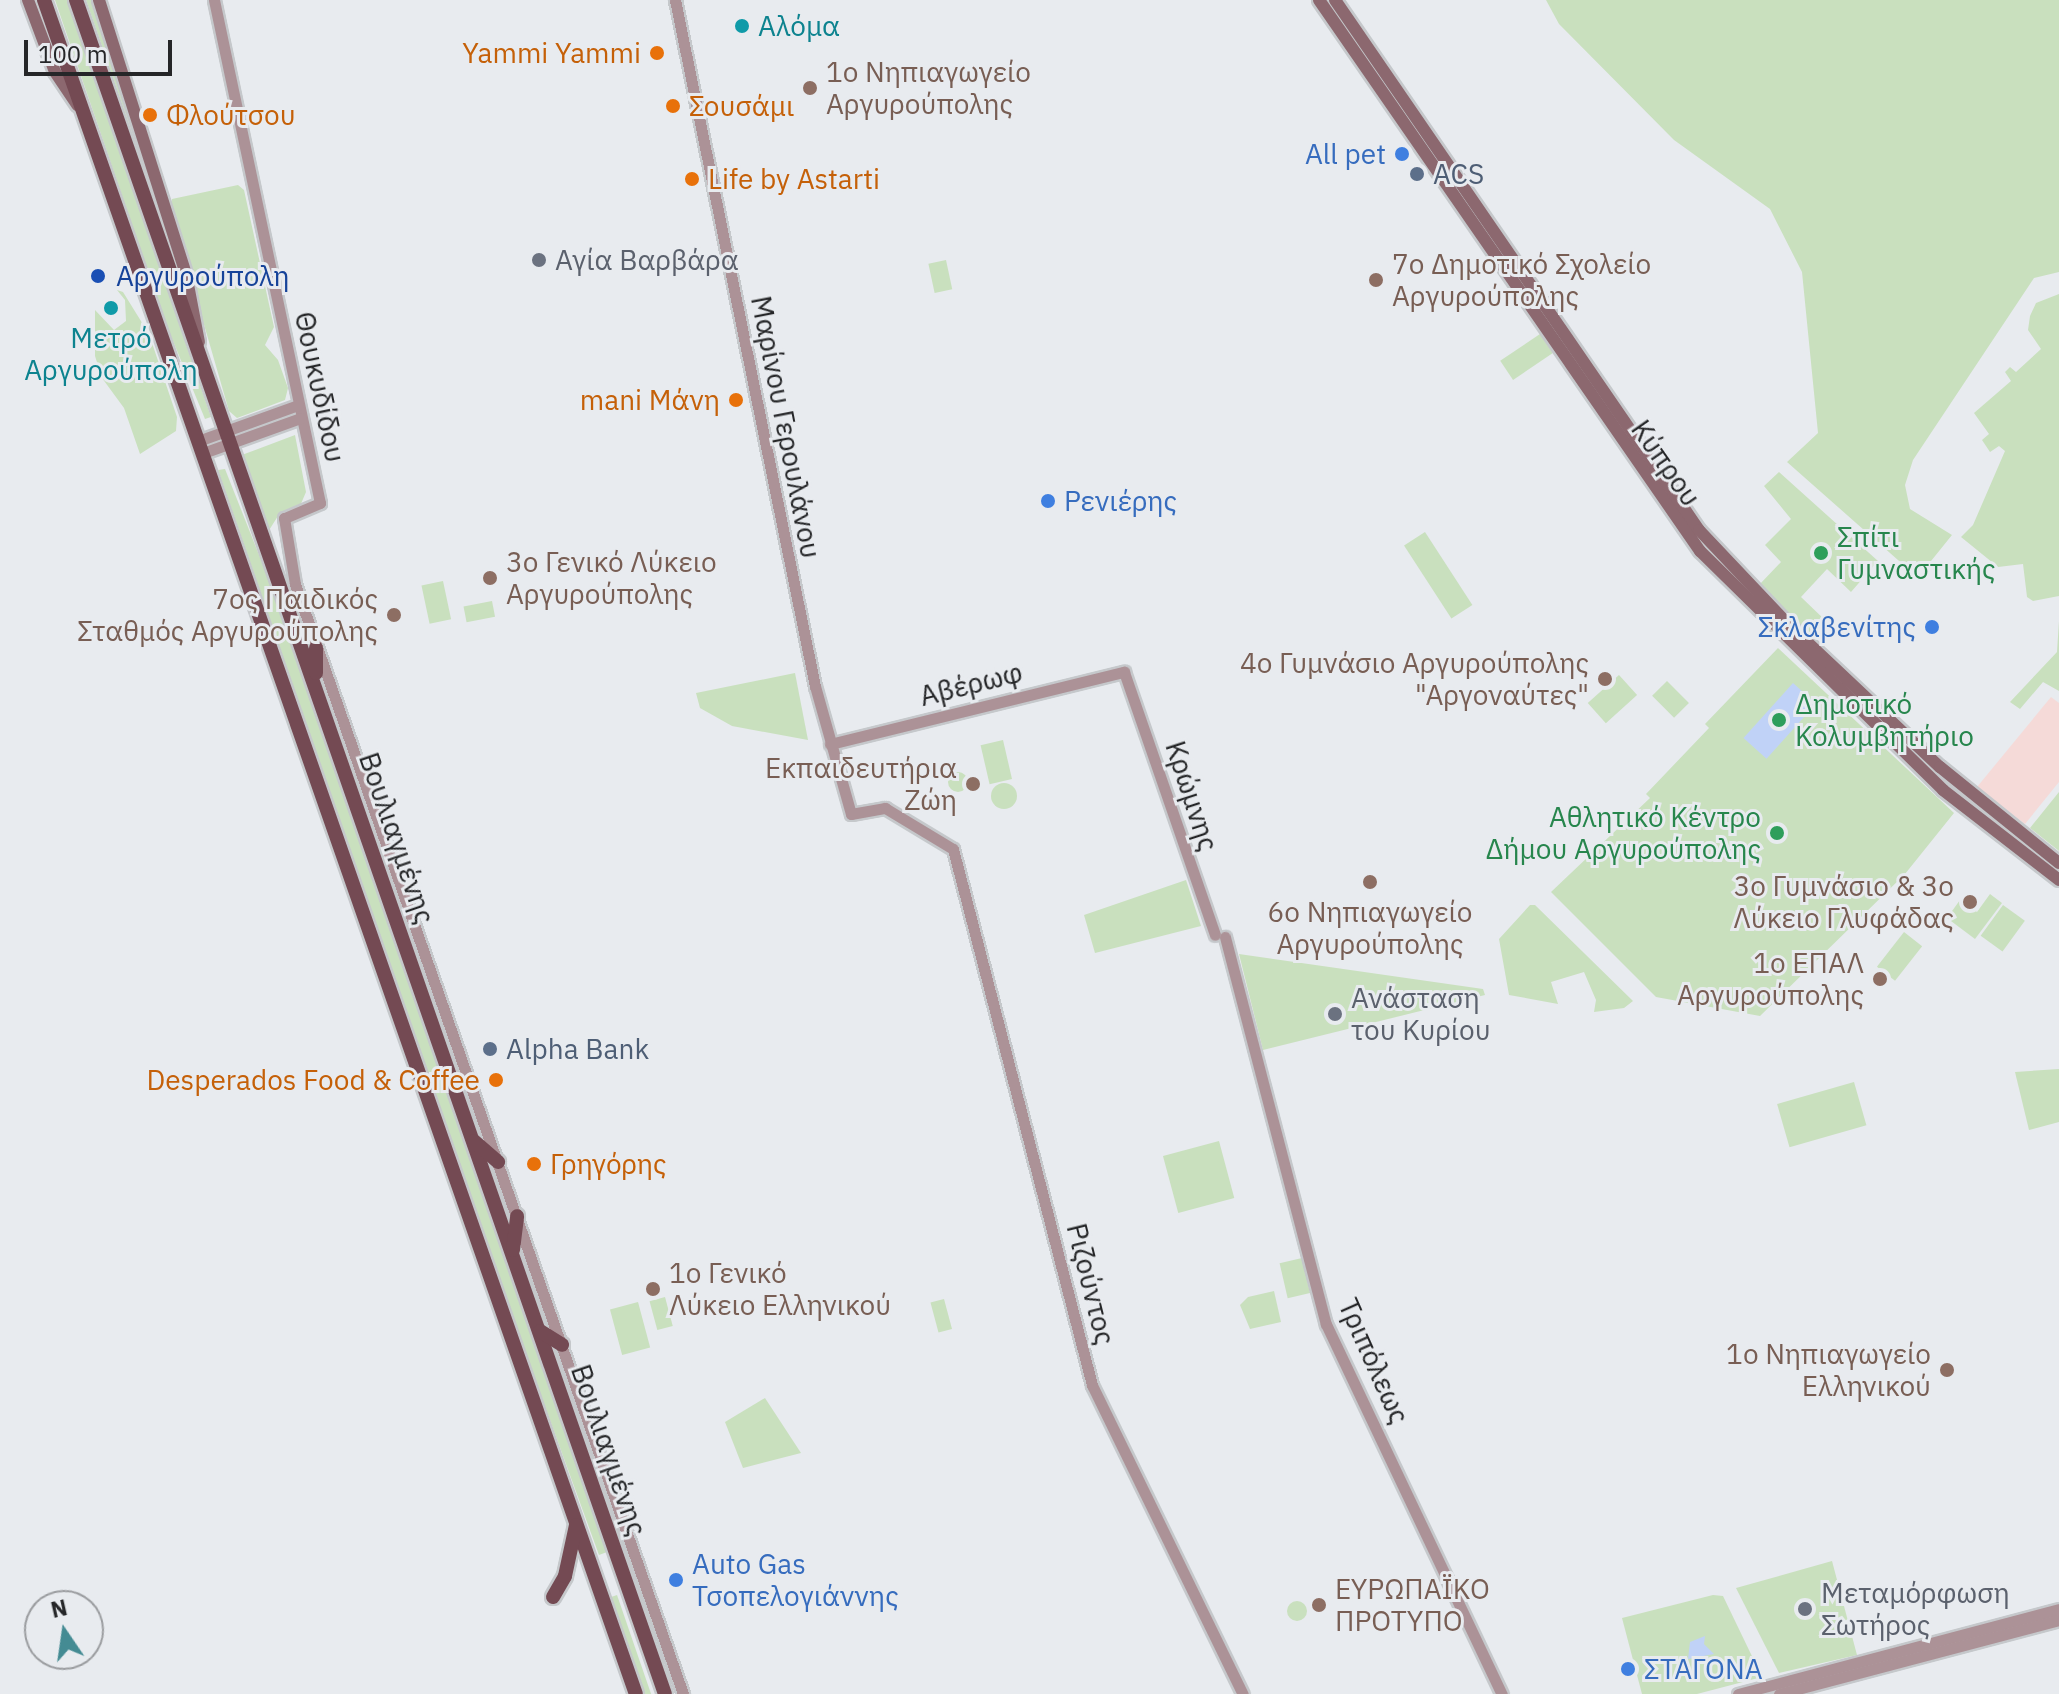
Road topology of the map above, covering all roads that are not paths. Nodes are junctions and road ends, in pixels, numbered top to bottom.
1 (28, 0) edge
2 (44, 0) edge
3 (76, 0) edge
4 (99, 0) edge
5 (214, 0) edge
6 (675, 0) edge
7 (1319, 0) edge
8 (1335, 0) edge
9 (80, 109) junction
10 (203, 375) junction
11 (298, 405) junction
12 (301, 418) junction
13 (226, 438) junction
14 (201, 447) junction
15 (275, 573) junction
16 (295, 584) junction
17 (316, 648) junction
18 (1124, 672) joint
19 (316, 686) junction
20 (830, 744) junction
21 (957, 861) joint
22 (2059, 863) edge
23 (2059, 880) edge
24 (1220, 936) joint
25 (473, 1140) junction
26 (498, 1162) junction
27 (517, 1216) junction
28 (513, 1254) junction
29 (540, 1331) junction
30 (562, 1345) junction
31 (576, 1521) junction
32 (553, 1597) dead end
33 (2059, 1609) edge
34 (2059, 1620) edge
35 (636, 1694) edge
36 (665, 1694) edge
37 (683, 1694) edge
38 (1243, 1694) edge
39 (1502, 1694) edge
40 (1738, 1694) edge
41 (1779, 1694) edge

1 - 9 main road, Βουλιαγμένης
2 - 9 main road, Βουλιαγμένης
3 - 10 main road, Βουλιαγμένης
4 - 10 main road
5 - 11 street, Θουκυδίδου
6 - 20 street, Μαρίνου Γερουλάνου
7 - 23 main road, Κύπρου
8 - 22 main road, Κύπρου
9 - 14 main road, Βουλιαγμένης
10 - 13 main road, Βουλιαγμένης
11 - 12 street, Θουκυδίδου
11 - 13 street
12 - 13 street
12 - 16 street, Θουκυδίδου
13 - 14 street
13 - 15 main road, Βουλιαγμένης
14 - 31 main road, Βουλιαγμένης
15 - 16 main road
15 - 19 main road, Βουλιαγμένης
16 - 17 street
17 - 19 main road
17 - 26 street
18 - 20 street, Αβέρωφ
18 - 24 street, Κρώμνης
19 - 25 main road, Βουλιαγμένης
20 - 21 street, Μαρίνου Γερουλάνου
21 - 38 street, Ριζούντος
24 - 39 street, Τριπόλεως
25 - 26 main road
25 - 28 main road, Βουλιαγμένης
26 - 27 street
27 - 28 main road
27 - 30 street
28 - 29 main road, Βουλιαγμένης
29 - 30 main road
29 - 36 main road, Βουλιαγμένης
30 - 37 street
31 - 32 main road
31 - 35 main road, Βουλιαγμένης
33 - 40 street
34 - 41 street

